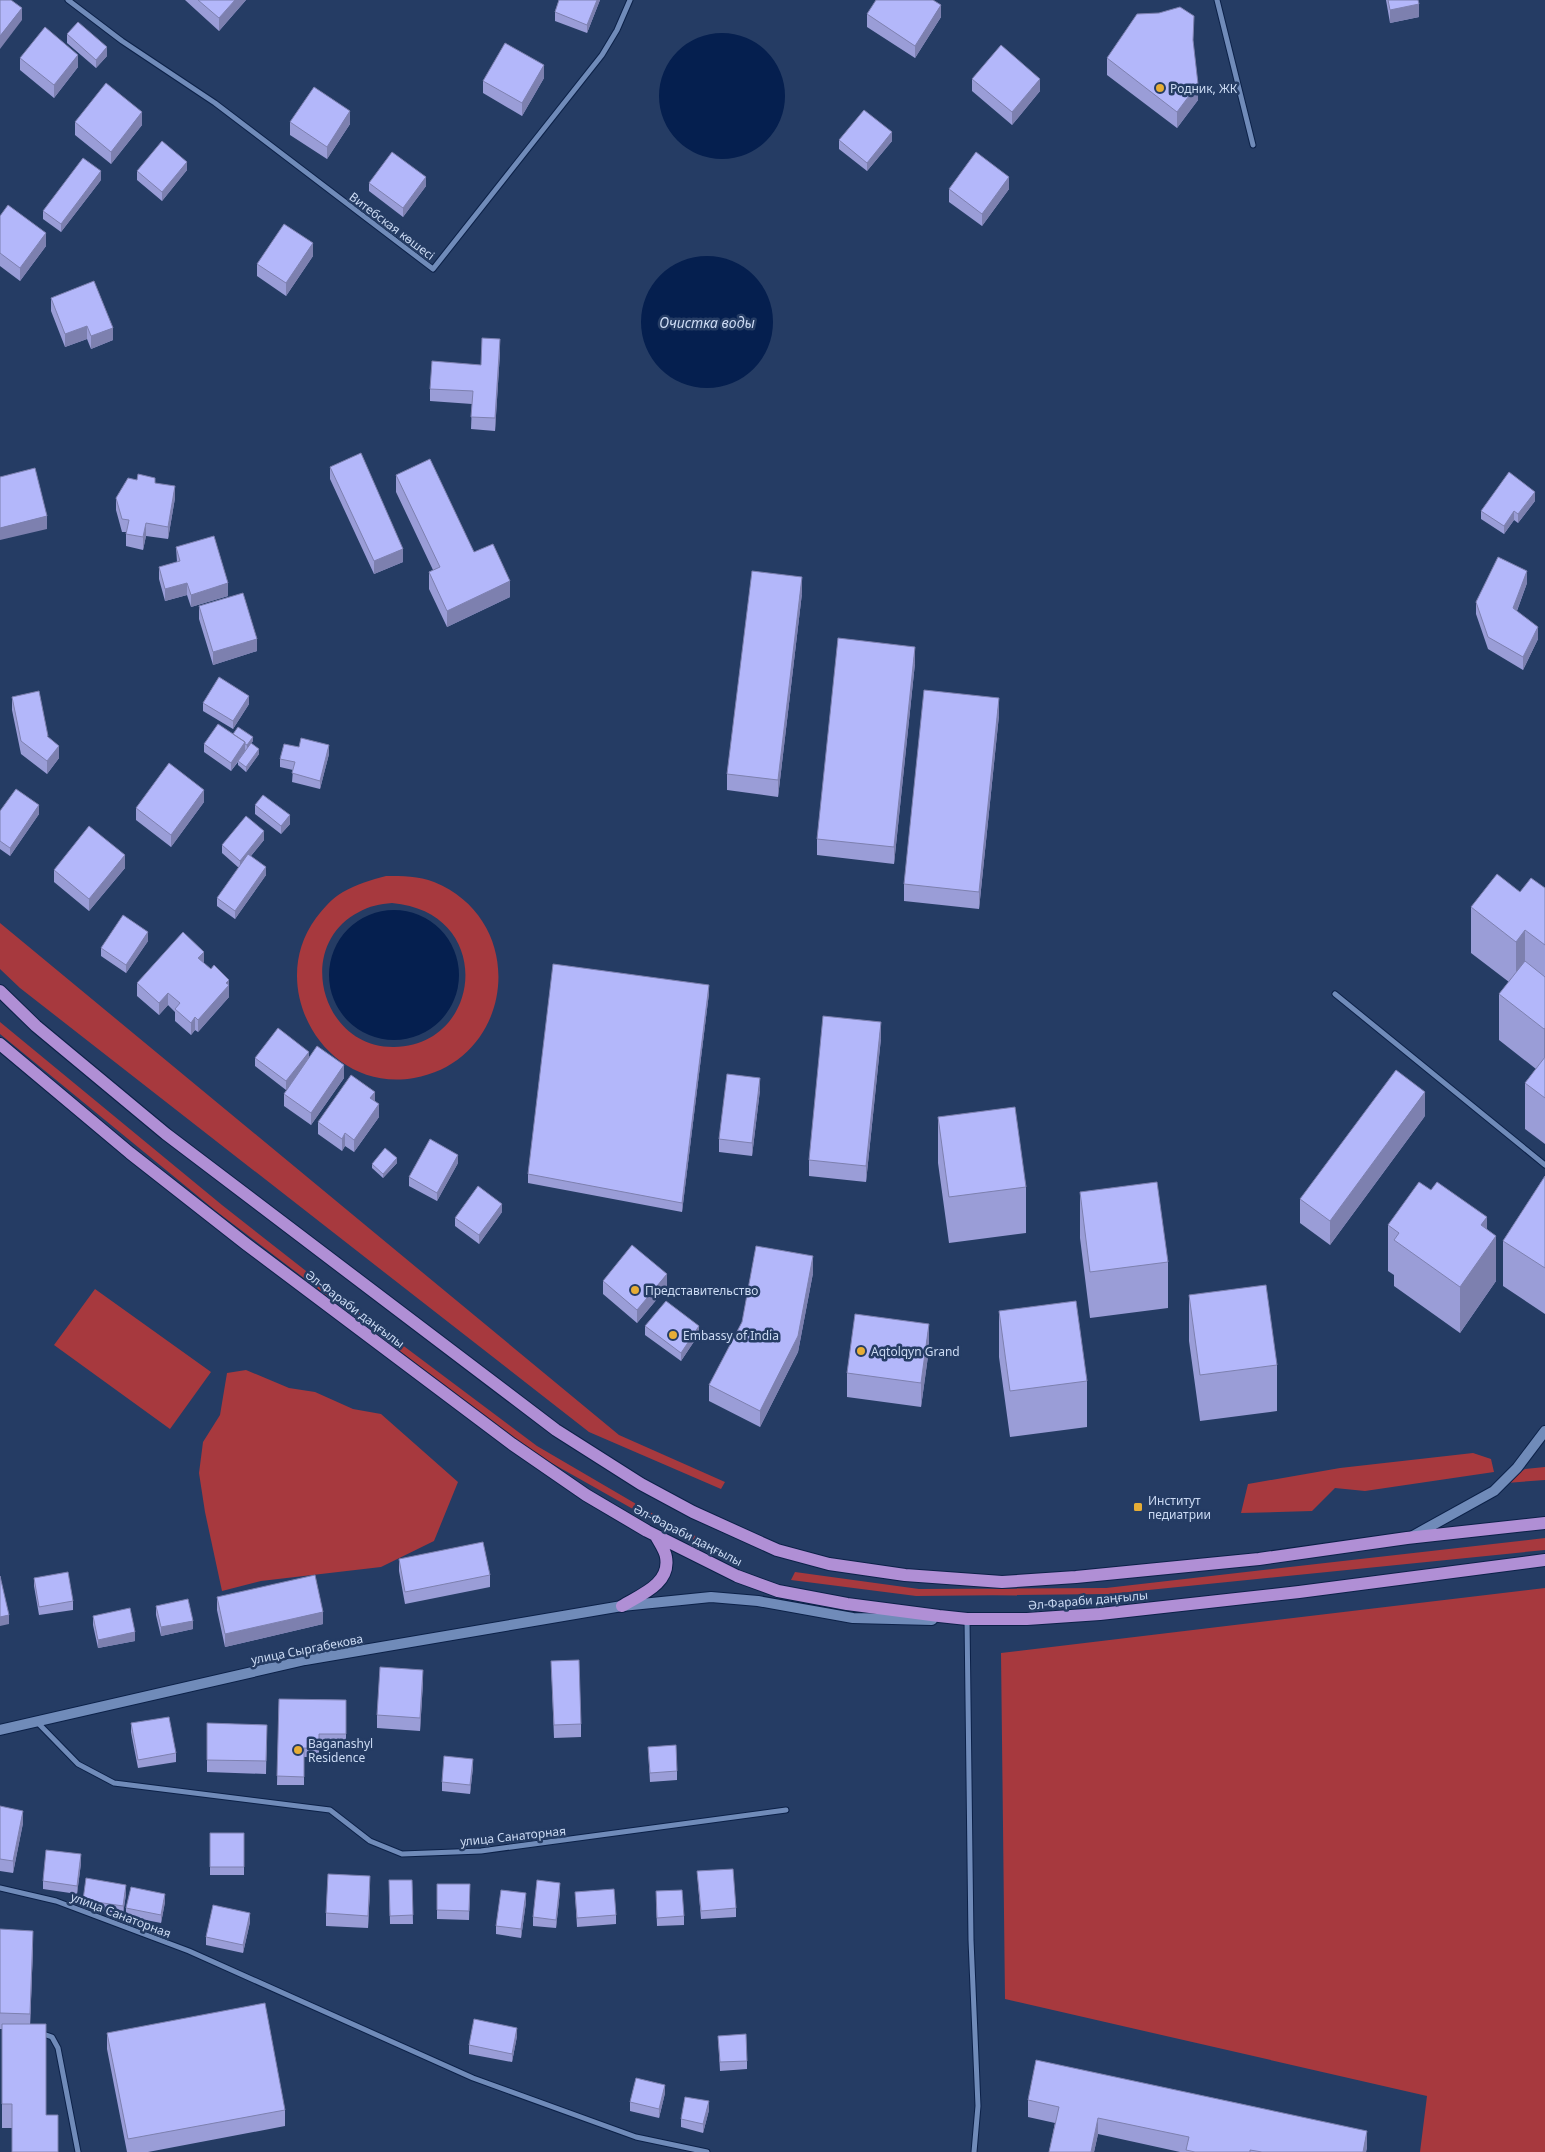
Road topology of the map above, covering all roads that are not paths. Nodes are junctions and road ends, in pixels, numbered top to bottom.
1 (68, 0) edge
2 (630, 0) edge
3 (1216, 0) edge
4 (1253, 145) dead end
5 (0, 991) edge
6 (1335, 994) dead end
7 (0, 1044) edge
8 (1545, 1165) edge
9 (1545, 1431) edge
10 (1545, 1523) edge
11 (656, 1536) junction
12 (1408, 1538) junction
13 (1545, 1560) edge
14 (622, 1606) junction
15 (967, 1619) junction
16 (36, 1722) junction
17 (0, 1730) edge
18 (786, 1810) dead end
19 (0, 1888) edge
20 (33, 2033) edge
21 (78, 2152) edge
22 (707, 2152) edge
23 (974, 2152) edge

1 - 2 street, Витебская көшесі
3 - 4 street
5 - 12 main road, Әл-Фараби даңғылы
6 - 8 street
7 - 11 main road, Әл-Фараби даңғылы
9 - 12 street
10 - 12 main road, Әл-Фараби даңғылы
11 - 14 main road
11 - 15 main road, Әл-Фараби даңғылы
13 - 15 main road, Әл-Фараби даңғылы
14 - 15 street, улица Сыргабекова
14 - 16 street, улица Сыргабекова
15 - 23 street
16 - 17 street, улица Сыргабекова
16 - 18 street, улица Санаторная
19 - 22 street, улица Санаторная
20 - 21 street

